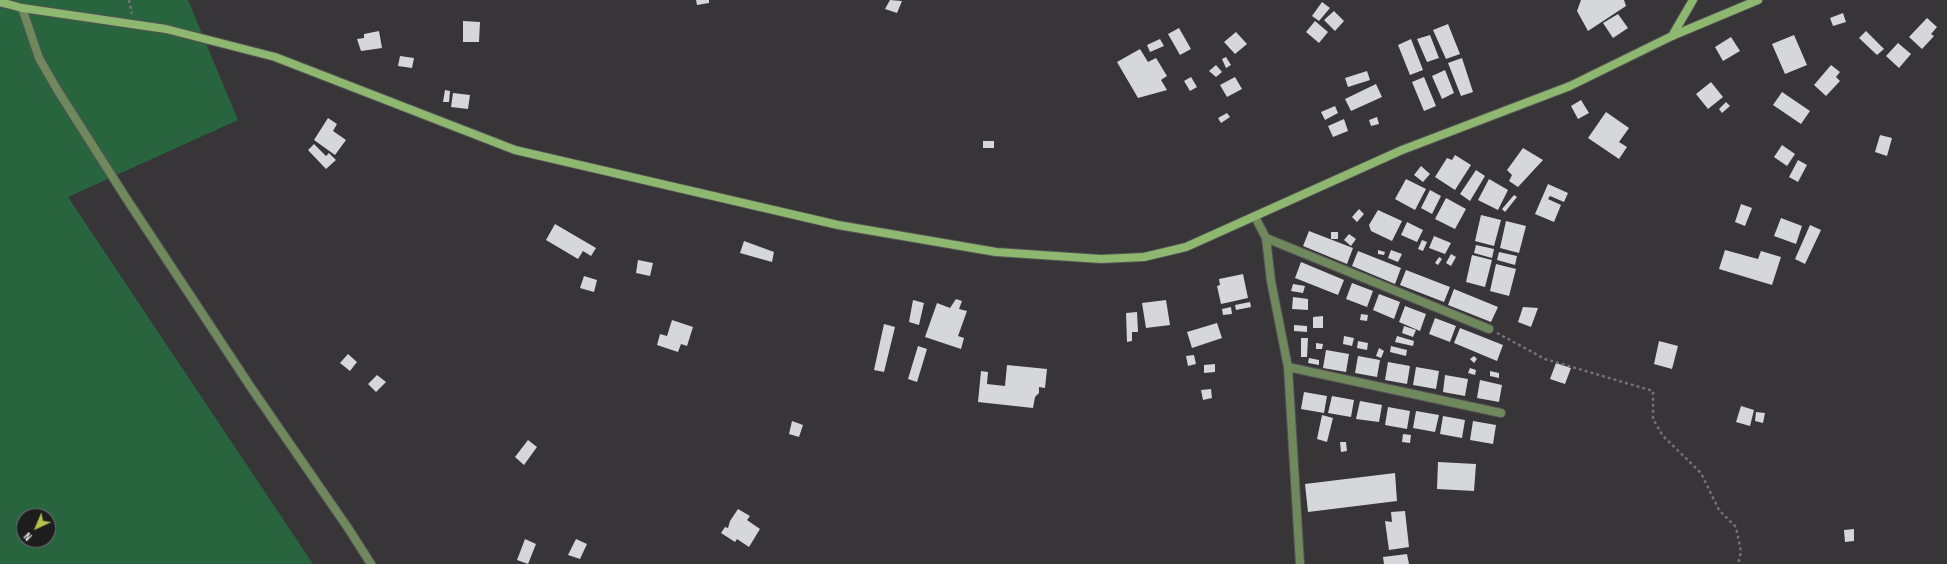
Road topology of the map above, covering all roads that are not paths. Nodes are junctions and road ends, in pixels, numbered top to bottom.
1 (1693, 0) edge
2 (1758, 0) edge
3 (0, 2) edge
4 (22, 8) junction
5 (1672, 36) junction
6 (1255, 217) junction
7 (1266, 238) junction
8 (1489, 329) road end
9 (1288, 367) junction
10 (1501, 413) dead end
11 (371, 564) edge
12 (1300, 564) edge

1 - 5 main road
2 - 5 main road
3 - 4 main road
4 - 6 main road
4 - 11 street
5 - 6 main road
6 - 7 street
7 - 8 street
7 - 9 street
9 - 10 street
9 - 12 street

